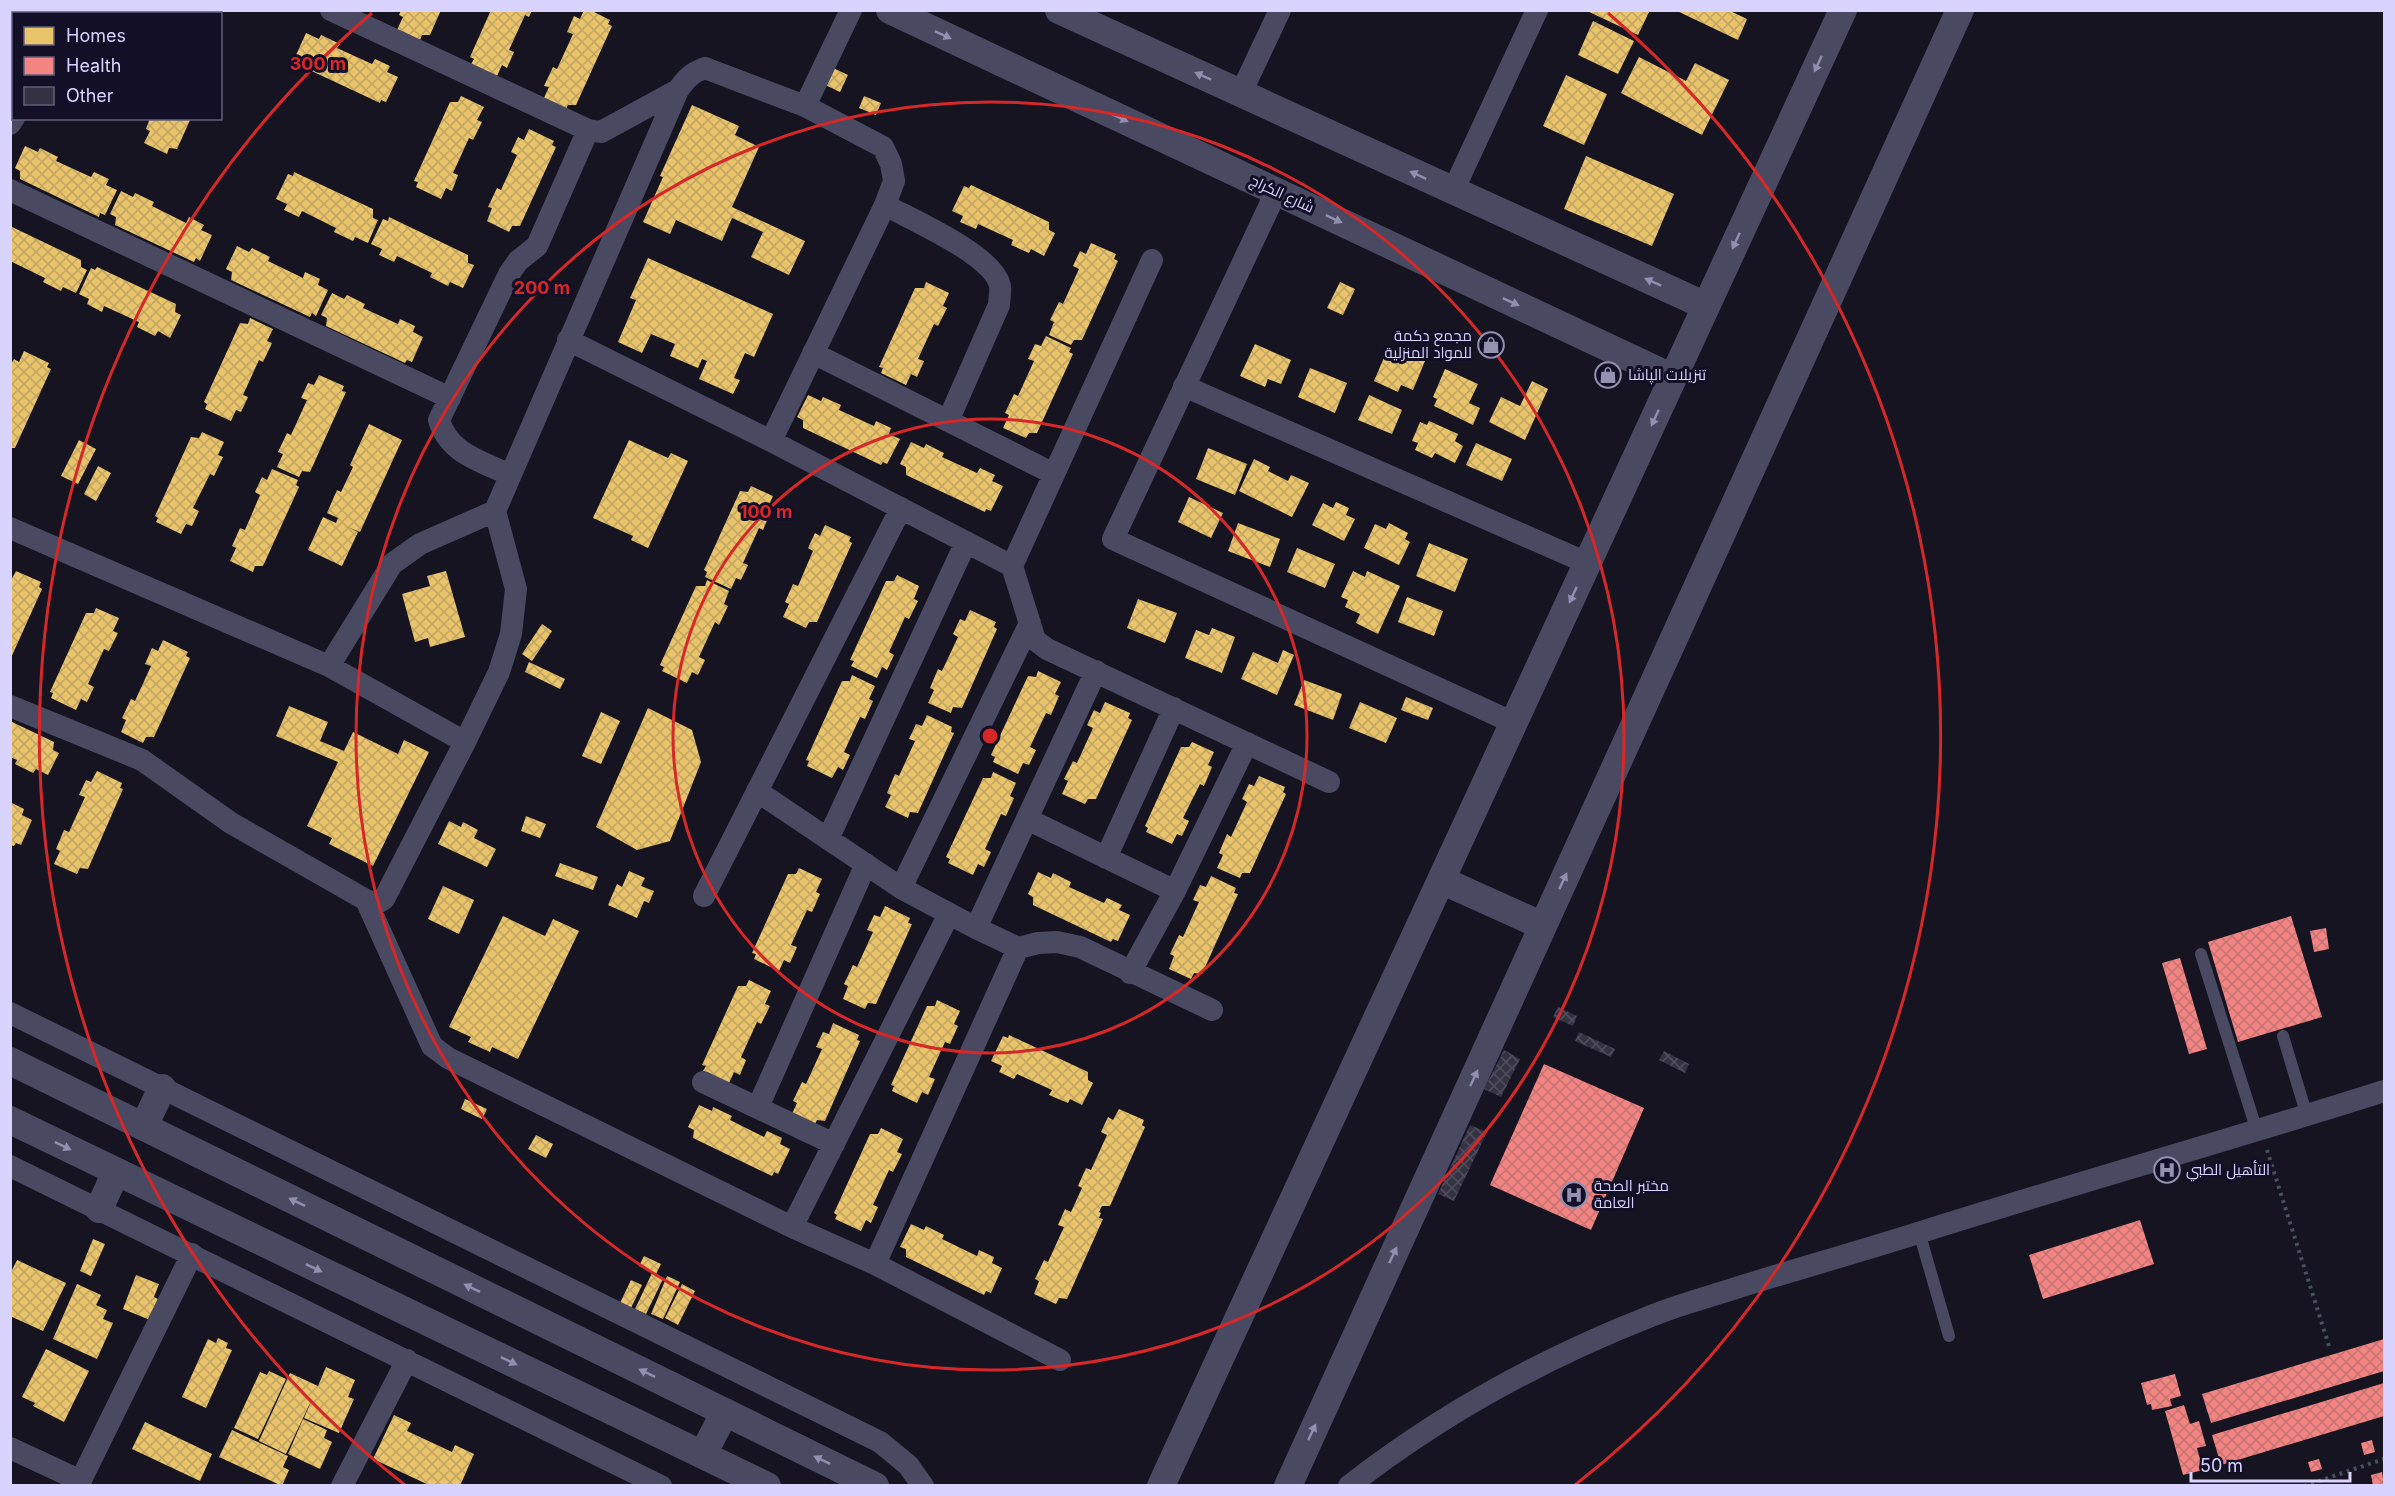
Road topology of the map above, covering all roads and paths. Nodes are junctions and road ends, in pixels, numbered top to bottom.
1 (331, 10) edge
2 (851, 10) edge
3 (890, 10) edge
4 (1059, 10) edge
5 (1280, 10) edge
6 (1537, 10) edge
7 (1843, 10) edge
8 (1960, 10) edge
9 (678, 90) junction
10 (1241, 93) junction
11 (805, 106) junction
12 (588, 130) junction
13 (10, 190) edge
14 (1453, 190) junction
15 (1276, 192) junction
16 (885, 205) junction
17 (1152, 260) dead end
18 (1706, 306) junction
19 (568, 340) junction
20 (813, 353) junction
21 (1673, 378) junction
22 (1184, 386) junction
23 (450, 398) junction
24 (948, 421) junction
25 (771, 441) junction
26 (1054, 474) junction
27 (510, 475) junction
28 (901, 508) junction
29 (495, 512) junction
30 (10, 528) edge
31 (966, 542) junction
32 (1587, 563) junction
33 (1012, 566) junction
34 (1030, 623) junction
35 (329, 666) junction
36 (1096, 671) junction
37 (10, 706) edge
38 (1174, 708) junction
39 (1514, 723) junction
40 (465, 742) junction
41 (1247, 743) junction
42 (1329, 782) dead end
43 (757, 791) junction
44 (1027, 819) junction
45 (828, 839) junction
46 (1106, 858) junction
47 (866, 864) junction
48 (1441, 880) junction
49 (901, 888) junction
50 (1175, 891) junction
51 (704, 896) dead end
52 (366, 900) junction
53 (949, 914) junction
54 (1543, 926) junction
55 (976, 928) junction
56 (1018, 948) junction
57 (2201, 954) dead end
58 (1130, 973) junction
59 (1212, 1010) dead end
60 (10, 1013) edge
61 (2283, 1036) dead end
62 (10, 1060) edge
63 (703, 1082) dead end
64 (162, 1088) junction
65 (2385, 1091) edge
66 (758, 1107) junction
67 (2307, 1116) junction
68 (10, 1120) edge
69 (144, 1126) junction
70 (2259, 1131) junction
71 (834, 1144) junction
72 (10, 1166) edge
73 (116, 1172) junction
74 (99, 1209) junction
75 (792, 1227) junction
76 (1919, 1232) junction
77 (192, 1254) junction
78 (875, 1264) junction
79 (1949, 1336) dead end
80 (2330, 1349) dead end
81 (407, 1360) junction
82 (1059, 1360) dead end
83 (725, 1412) junction
84 (10, 1448) edge
85 (703, 1454) junction
86 (2385, 1459) edge
87 (80, 1483) edge
88 (342, 1485) edge
89 (661, 1485) edge
90 (767, 1485) edge
91 (875, 1485) edge
92 (923, 1485) edge
93 (1161, 1485) edge
94 (1288, 1485) edge
95 (1349, 1485) edge
96 (2304, 1485) edge

1 - 12 street
2 - 11 street
3 -> 15 street, شارع الكراج
10 -> 4 street
5 - 10 street
6 - 14 street
7 -> 18 street
54 -> 8 street
9 - 11 street
9 - 12 street
9 - 19 street
14 -> 10 street
11 - 16 street
12 - 23 street
13 - 23 street
18 -> 14 street
15 -> 21 street, شارع الكراج
15 - 22 street
16 - 20 street
16 - 24 street
17 - 26 street
18 - 21 street
19 - 25 street
19 - 27 street
20 - 24 street
20 - 25 street
21 -> 32 street
22 - 32 street
22 - 39 street
23 - 27 street
24 - 26 street
25 - 28 street
26 - 33 street
27 - 29 street
28 - 31 street
28 - 43 street
29 - 35 street
29 - 40 street
30 - 35 street
31 - 33 street
31 - 45 street
32 -> 39 street
33 - 34 street
34 - 36 street
34 - 49 street
35 - 40 street
36 - 38 street
36 - 44 street
37 - 52 street
38 - 41 street
38 - 46 street
39 - 48 street
40 - 52 street
41 - 42 street
41 - 50 street
43 - 45 street
43 - 51 street
44 - 46 street
44 - 55 street
45 - 47 street
46 - 50 street
47 - 49 street
47 - 66 street
48 - 54 street
48 - 93 street
49 - 53 street
50 - 58 street
52 - 75 street
53 - 55 street
53 - 71 street
94 -> 54 street
55 - 56 street
56 - 58 street
56 - 78 street
57 - 70 lane
58 - 59 street
60 - 64 street
61 - 67 lane
62 - 69 street
63 - 66 street
64 - 69 street
64 - 92 street
65 - 67 street
66 - 71 street
67 - 70 street
68 -> 73 street
83 -> 69 street
70 - 76 street
70 - 80 path
71 - 75 street
72 - 74 street
73 - 74 street
73 -> 85 street
74 - 77 street
75 - 78 street
76 - 79 lane
76 - 95 street
77 - 81 street
77 - 87 street
78 - 82 street
81 - 88 street
81 - 89 street
83 - 85 street
91 -> 83 street
84 - 87 street
85 - 90 street
86 - 96 path

